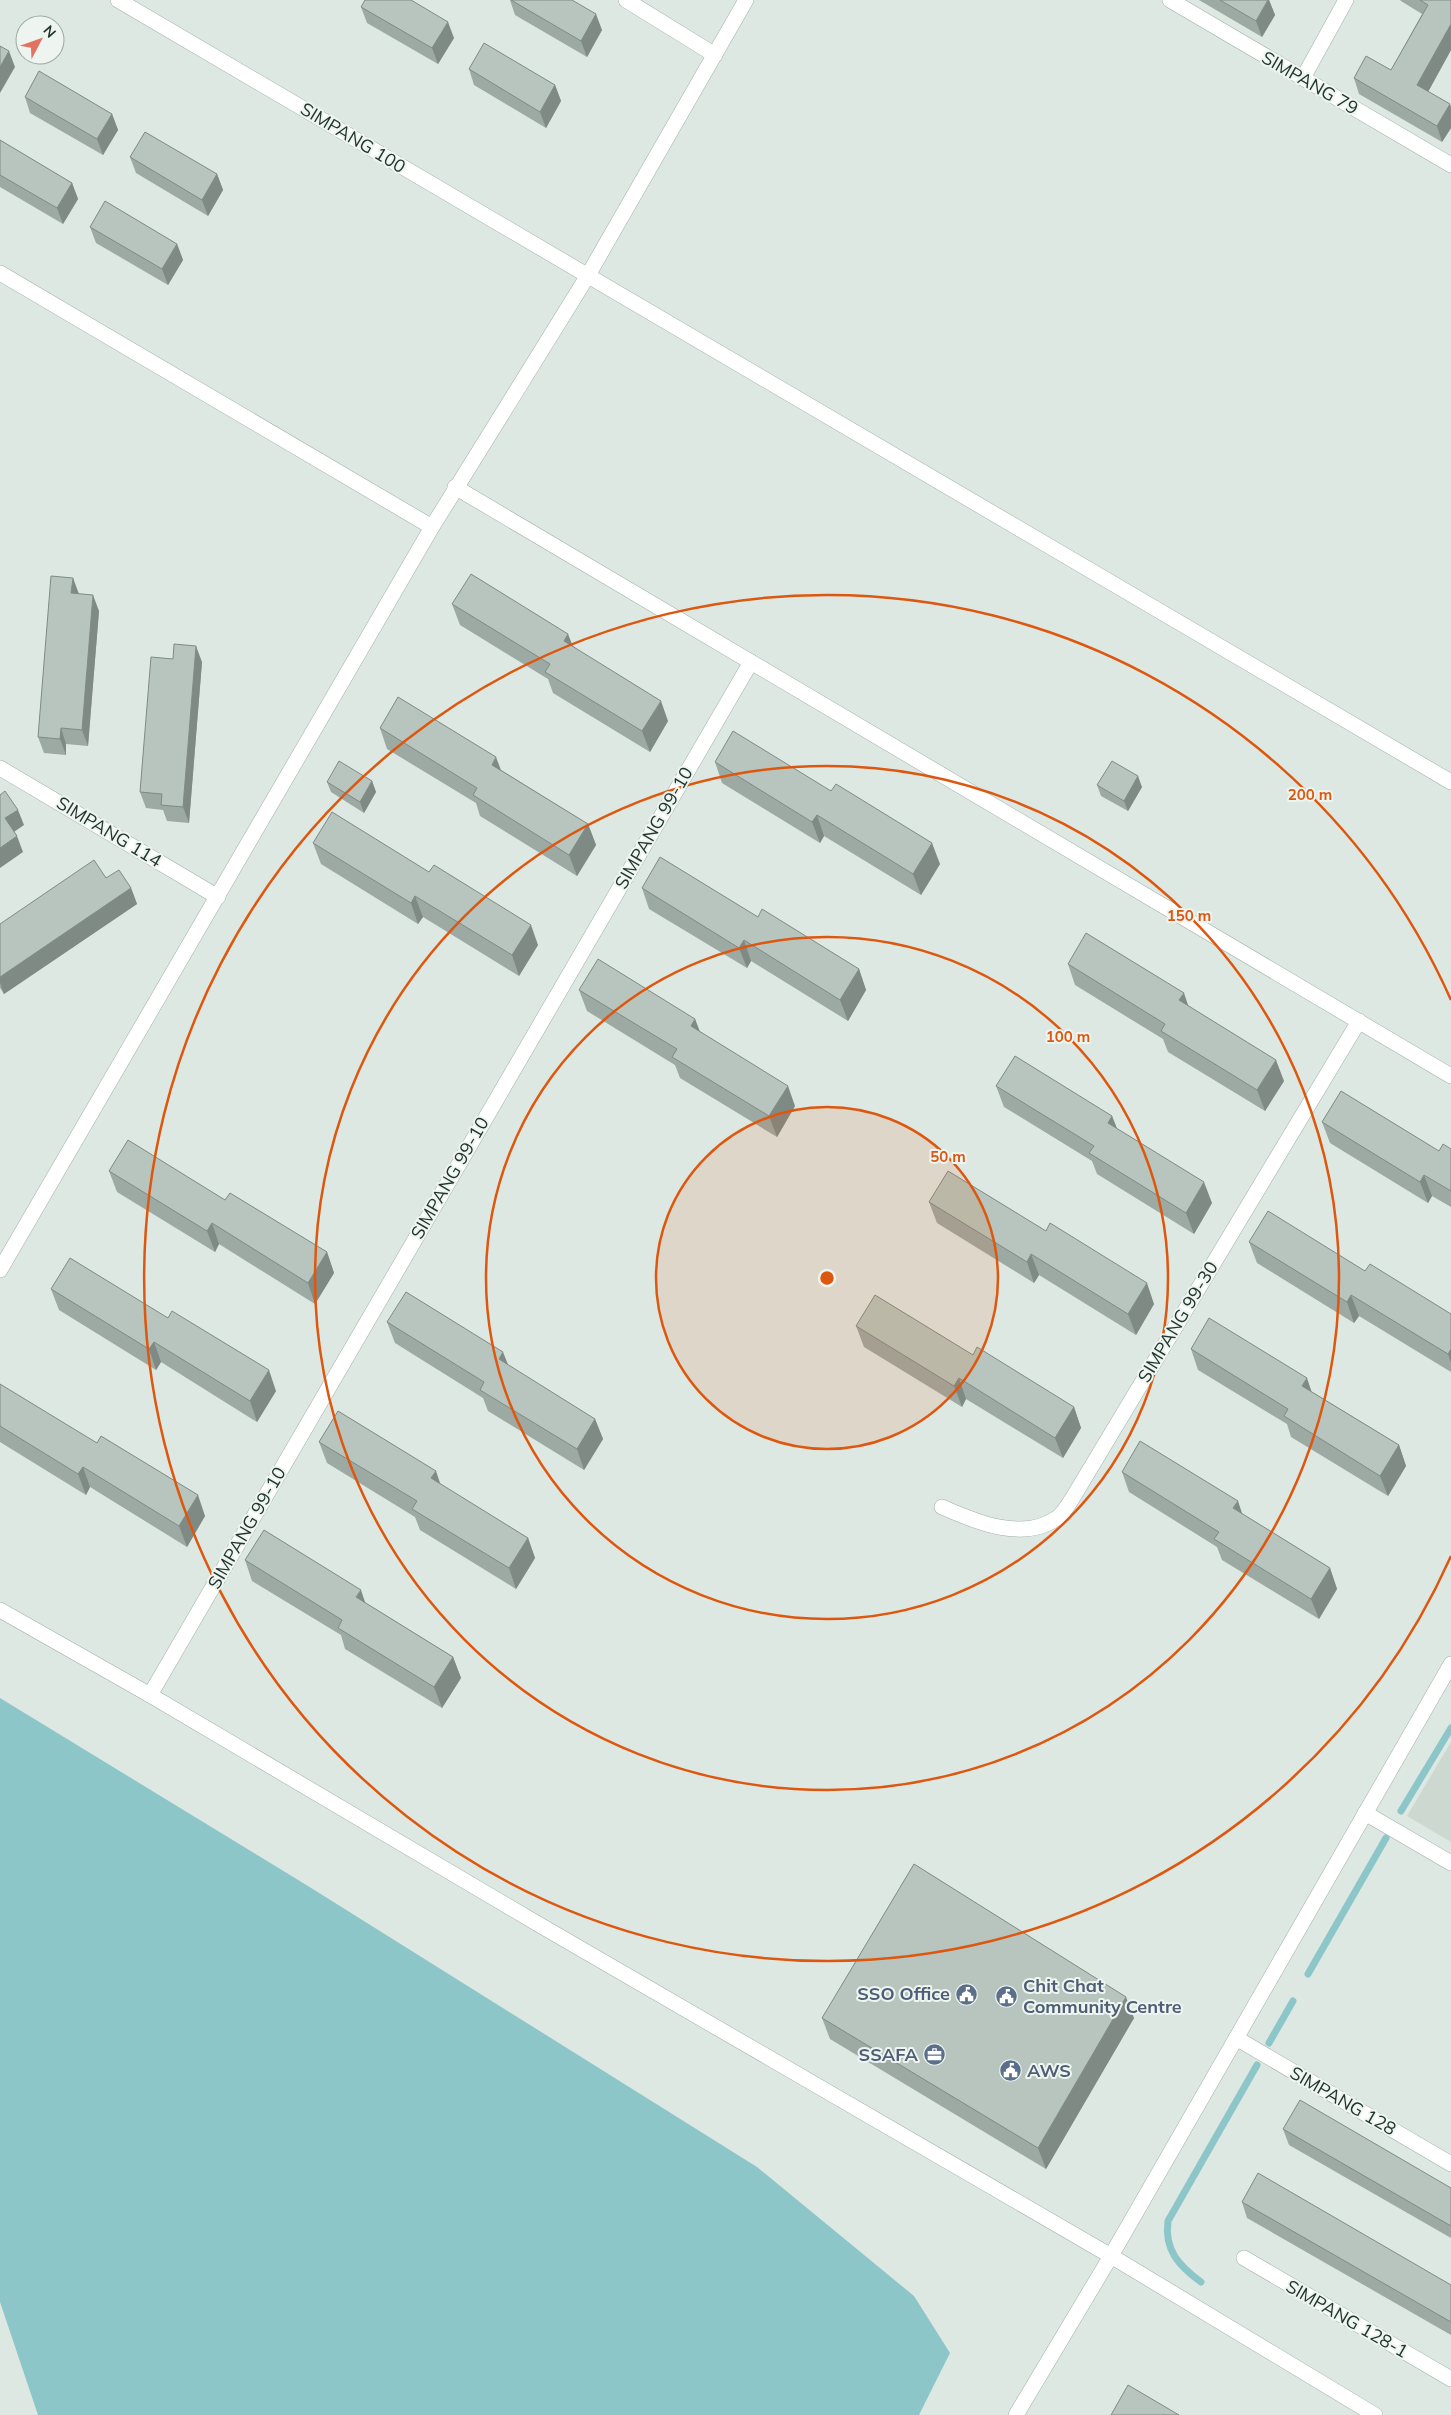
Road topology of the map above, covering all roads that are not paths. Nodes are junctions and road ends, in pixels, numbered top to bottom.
1 (118, 0) edge
2 (626, 0) edge
3 (746, 0) edge
4 (1170, 0) edge
5 (1346, 0) edge
6 (715, 55) junction
7 (1303, 78) junction
8 (1451, 165) edge
9 (0, 273) edge
10 (587, 277) junction
11 (456, 487) junction
12 (432, 527) junction
13 (751, 662) junction
14 (0, 768) edge
15 (1451, 782) edge
16 (218, 897) junction
17 (1359, 1021) junction
18 (1451, 1076) edge
19 (0, 1270) edge
20 (942, 1507) dead end
21 (0, 1610) edge
22 (1451, 1664) edge
23 (150, 1695) junction
24 (1365, 1813) junction
25 (1451, 1863) edge
26 (1236, 2038) junction
27 (1451, 2164) edge
28 (1112, 2256) junction
29 (1244, 2258) dead end
30 (1451, 2379) edge
31 (1016, 2415) edge
32 (1375, 2415) edge

1 - 10 street, SIMPANG 100
2 - 6 street
3 - 6 street
4 - 7 street, SIMPANG 79
5 - 7 street
6 - 10 street
7 - 8 street, SIMPANG 79
9 - 12 street
10 - 11 street
10 - 15 street, SIMPANG 100
11 - 12 street
11 - 13 street
12 - 16 street
13 - 17 street
13 - 23 street, SIMPANG 99-10
14 - 16 street, SIMPANG 114
16 - 19 street
17 - 18 street
17 - 20 street, SIMPANG 99-30
21 - 23 street
22 - 24 street
23 - 28 street
24 - 25 street
24 - 26 street
26 - 27 street, SIMPANG 128
26 - 28 street
28 - 31 street
28 - 32 street
29 - 30 street, SIMPANG 128-1

